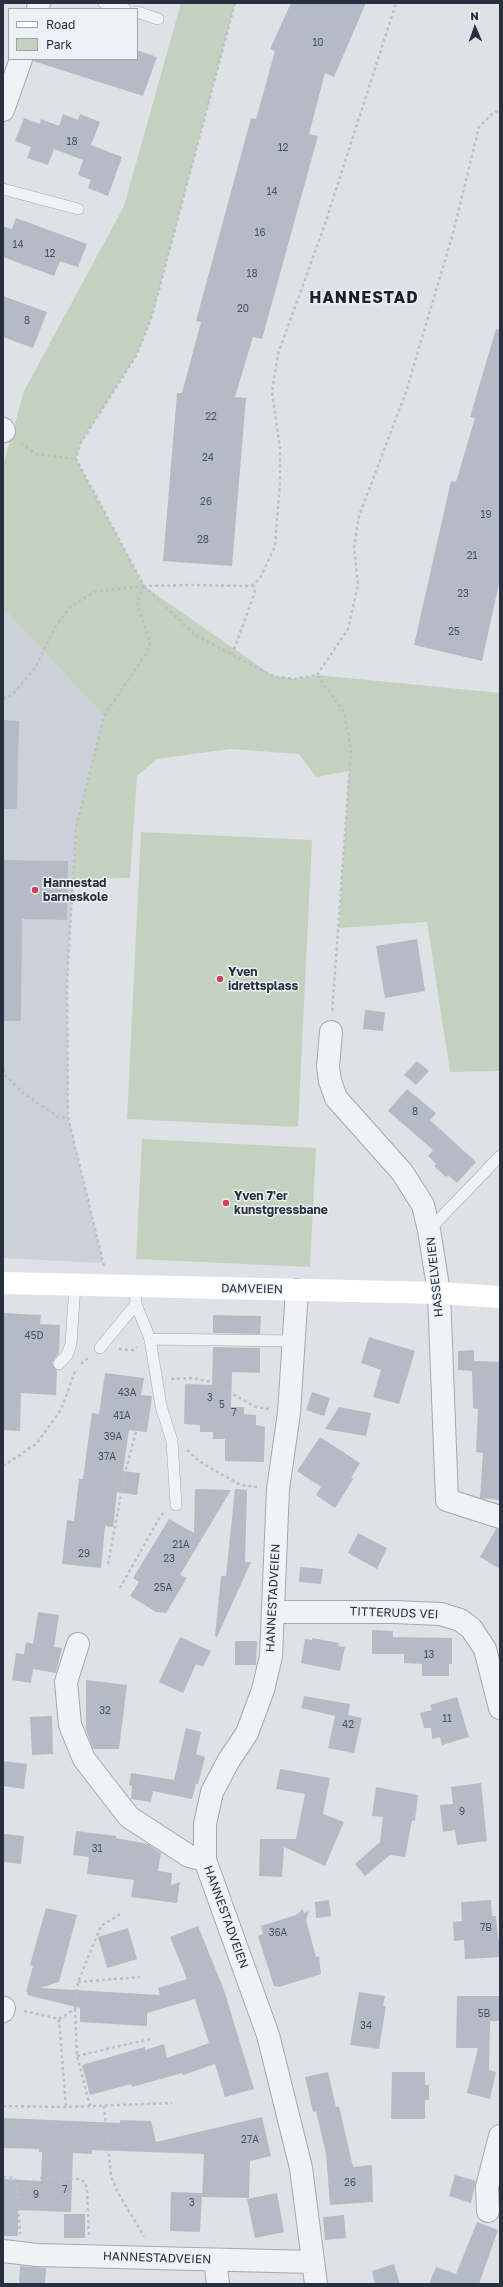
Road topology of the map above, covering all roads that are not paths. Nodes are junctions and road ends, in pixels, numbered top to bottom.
1 (104, 3) edge
2 (122, 8) edge
3 (138, 12) edge
4 (158, 19) dead end
5 (21, 60) edge
6 (3, 110) edge
7 (3, 189) edge
8 (78, 209) dead end
9 (331, 1032) road end
10 (500, 1156) edge
11 (430, 1230) junction
12 (3, 1284) edge
13 (75, 1284) junction
14 (297, 1290) junction
15 (439, 1293) junction
16 (136, 1295) junction
17 (500, 1297) edge
18 (150, 1338) junction
19 (294, 1341) junction
20 (100, 1348) road end
21 (59, 1364) dead end
22 (176, 1505) road end
23 (500, 1517) edge
24 (274, 1612) junction
25 (78, 1644) dead end
26 (500, 1708) edge
27 (205, 1860) junction
28 (500, 2136) edge
29 (488, 2210) dead end
30 (12, 2252) edge
31 (215, 2260) junction
32 (312, 2262) junction
33 (218, 2284) edge
34 (316, 2284) edge

1 - 2 lane
3 - 4 lane
5 - 6 street
7 - 8 lane
9 - 11 street, HASSELVEIEN
10 - 11 lane
11 - 15 street, HASSELVEIEN
12 - 13 street, DAMVEIEN
13 - 16 street, DAMVEIEN
13 - 21 lane
14 - 15 street, DAMVEIEN
14 - 16 street, DAMVEIEN
14 - 19 street, HANNESTADVEIEN
15 - 17 street, DAMVEIEN
15 - 23 street, HASSELVEIEN
16 - 18 lane
16 - 20 lane
18 - 19 lane
18 - 22 lane
19 - 24 street, HANNESTADVEIEN
24 - 26 street, TITTERUDS VEI
24 - 27 street, HANNESTADVEIEN
25 - 27 street
27 - 32 street, HANNESTADVEIEN
28 - 29 street
30 - 31 street, HANNESTADVEIEN
31 - 32 street, HANNESTADVEIEN
31 - 33 street
32 - 34 street, HANNESTADVEIEN

